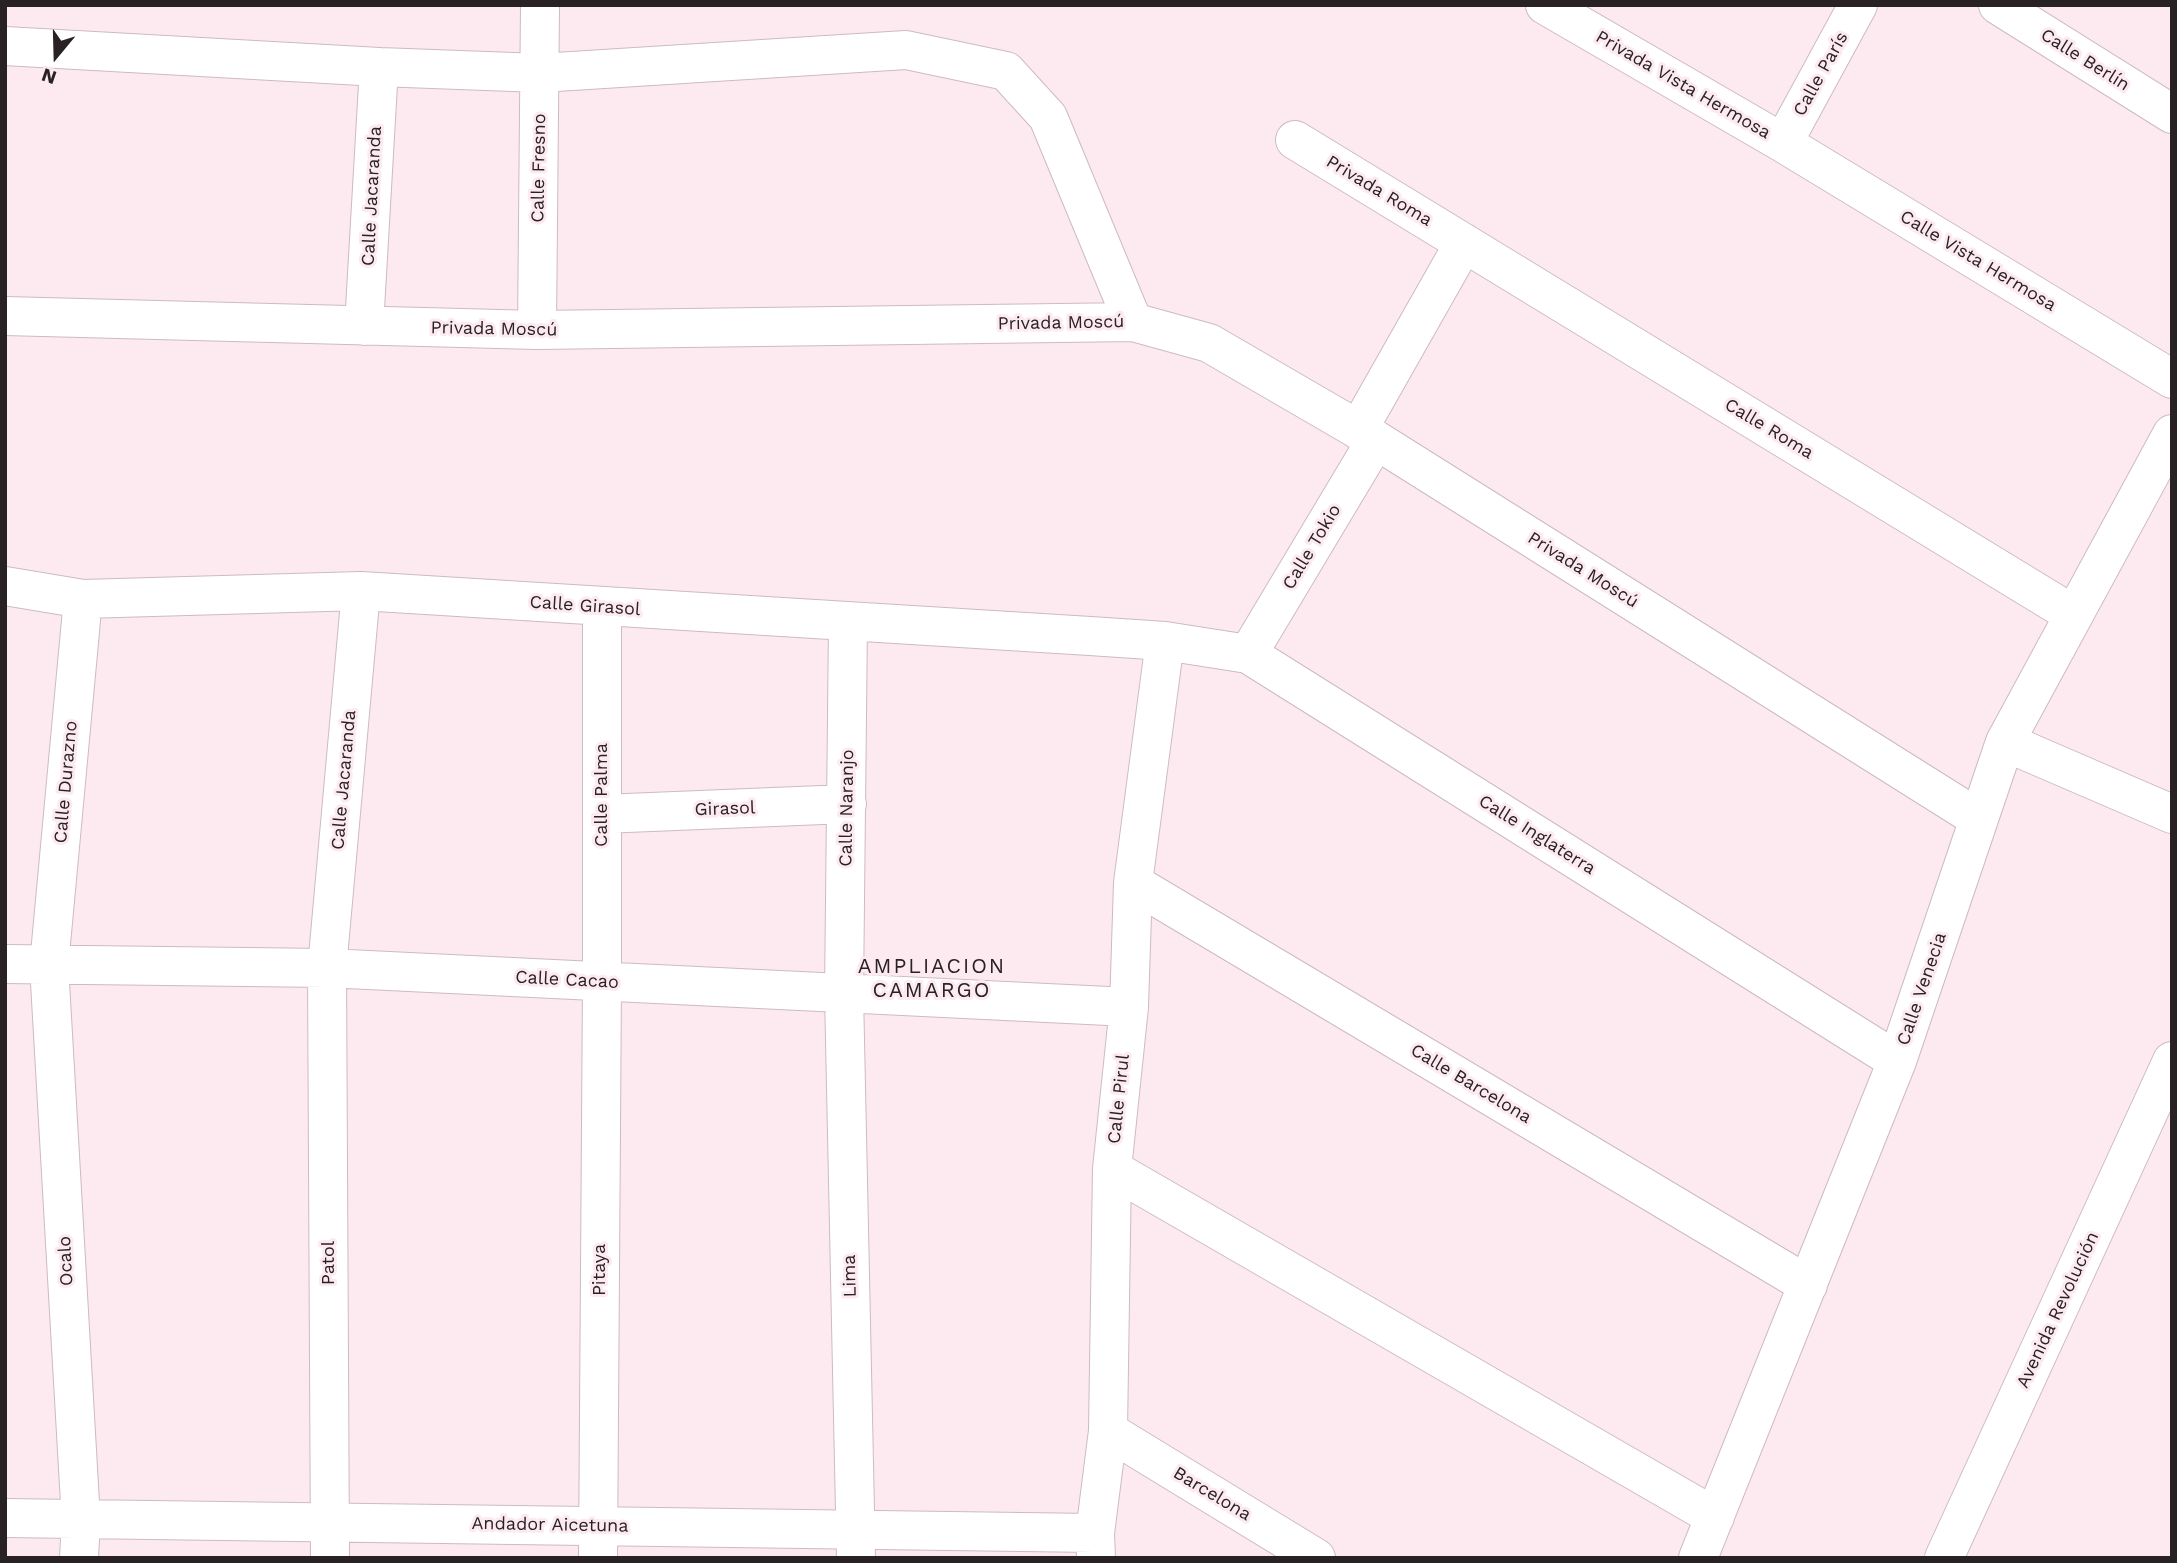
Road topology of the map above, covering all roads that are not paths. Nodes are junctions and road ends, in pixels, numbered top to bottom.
1 (540, 5) edge
2 (1545, 5) edge
3 (1858, 5) edge
4 (1998, 5) edge
5 (5, 46) edge
6 (379, 67) junction
7 (540, 72) junction
8 (2172, 114) edge
9 (1295, 140) dead end
10 (1783, 143) junction
11 (1464, 243) junction
12 (5, 316) edge
13 (1133, 322) junction
14 (364, 326) junction
15 (537, 330) junction
16 (2172, 379) edge
17 (2172, 434) edge
18 (1367, 435) junction
19 (5, 586) edge
20 (360, 591) junction
21 (83, 599) junction
22 (602, 607) junction
23 (2074, 615) junction
24 (848, 622) junction
25 (1165, 641) junction
26 (1248, 654) junction
27 (2005, 742) junction
28 (847, 804) junction
29 (602, 814) junction
30 (2172, 814) edge
31 (1979, 819) junction
32 (1133, 883) junction
33 (5, 964) edge
34 (48, 965) junction
35 (327, 968) junction
36 (602, 982) junction
37 (845, 993) junction
38 (1129, 1007) junction
39 (1897, 1061) junction
40 (2172, 1062) edge
41 (1112, 1169) junction
42 (1808, 1285) junction
43 (1108, 1431) junction
44 (1715, 1517) junction
45 (5, 1518) edge
46 (81, 1520) junction
47 (330, 1540) edge
48 (598, 1542) edge
49 (856, 1544) edge
50 (1096, 1545) edge
51 (79, 1558) edge
52 (1316, 1558) edge
53 (1698, 1558) edge
54 (1944, 1558) edge

1 - 7 street, Calle Fresno
2 - 10 street, Privada Vista Hermosa
3 - 10 street, Calle París
4 - 8 street, Calle Berlín
5 - 6 street
6 - 7 street
6 - 14 street, Calle Jacaranda
7 - 13 street
7 - 15 street, Calle Fresno
9 - 11 street, Privada Roma
10 - 16 street, Calle Vista Hermosa
11 - 18 street, Calle Tokio
11 - 23 street, Calle Roma
12 - 14 street, Privada Moscú
13 - 15 street, Privada Moscú
13 - 18 street, Privada Moscú
14 - 15 street, Privada Moscú
17 - 23 street, Calle Venecia
18 - 26 street, Calle Tokio
18 - 31 street, Privada Moscú
19 - 21 street, Calle Girasol
20 - 21 street, Calle Girasol
20 - 22 street, Calle Girasol
20 - 35 street, Calle Jacaranda
21 - 34 street, Calle Durazno
22 - 24 street, Calle Girasol
22 - 29 street, Calle Palma
23 - 27 street, Calle Venecia
24 - 25 street, Calle Girasol
24 - 28 street, Calle Naranjo
25 - 26 street, Calle Inglaterra
25 - 32 street, Calle Pirul
26 - 39 street, Calle Inglaterra
27 - 30 street
27 - 31 street, Calle Venecia
28 - 29 street, Girasol
28 - 37 street, Calle Naranjo
29 - 36 street, Calle Palma
31 - 39 street, Calle Venecia
32 - 38 street, Calle Pirul
32 - 42 street, Calle Barcelona
33 - 34 street, Calle Cacao
34 - 35 street, Calle Cacao
34 - 46 street, Ocalo
35 - 36 street, Calle Cacao
35 - 47 street, Patol
36 - 37 street, Calle Cacao
36 - 48 street, Pitaya
37 - 38 street, Calle Cacao
37 - 49 street, Lima
38 - 41 street, Calle Pirul
39 - 42 street, Calle Venecia
40 - 54 street, Avenida Revolución
41 - 43 street, Calle Pirul
41 - 44 street
42 - 44 street, Calle Venecia
43 - 50 street, Calle Pirul
43 - 52 street, Barcelona
44 - 53 street, Calle Venecia
45 - 46 street, Andador Aicetuna
46 - 47 street, Andador Aicetuna
46 - 51 street, Ocalo
47 - 48 street, Andador Aicetuna
48 - 49 street, Andador Aicetuna
49 - 50 street, Andador Aicetuna

